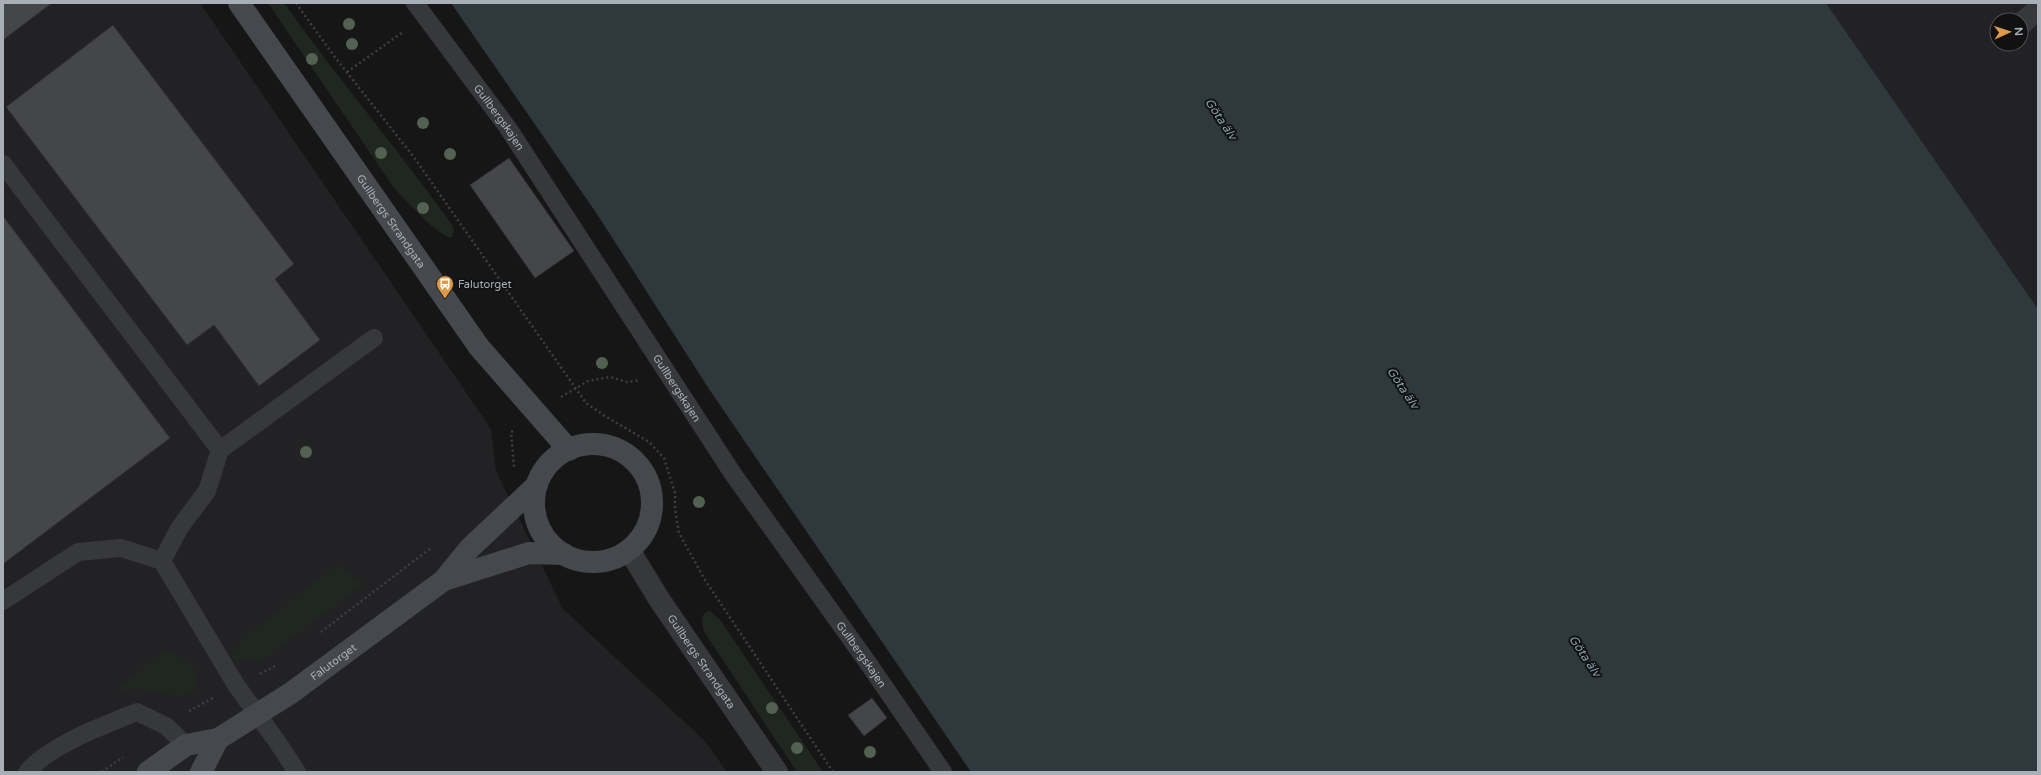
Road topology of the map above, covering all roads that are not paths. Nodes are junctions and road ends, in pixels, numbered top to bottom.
1 (239, 3) edge
2 (2038, 9) edge
3 (420, 10) edge
4 (2029, 17) edge
5 (3, 164) edge
6 (374, 338) dead end
7 (220, 450) junction
8 (569, 450) junction
9 (537, 485) junction
10 (629, 550) junction
11 (564, 554) junction
12 (162, 561) junction
13 (444, 580) junction
14 (3, 601) edge
15 (256, 714) junction
16 (218, 739) junction
17 (186, 745) junction
18 (27, 772) edge
19 (148, 772) edge
20 (201, 772) edge
21 (297, 772) edge
22 (777, 772) edge
23 (942, 772) edge

1 - 8 street, Gullbergs Strandgata
2 - 4 street
3 - 23 lane, Gullbergskajen
5 - 7 lane
6 - 7 lane
7 - 12 lane
8 - 9 street
8 - 10 street
9 - 11 street
9 - 13 street, Falutorget
10 - 11 street
10 - 22 street, Gullbergs Strandgata
11 - 13 street, Falutorget
12 - 14 lane
12 - 15 lane
13 - 15 street, Falutorget
15 - 16 street, Falutorget
15 - 21 lane
16 - 17 street, Falutorget
16 - 20 street, Falutorget
17 - 18 lane
17 - 19 street, Falutorget

